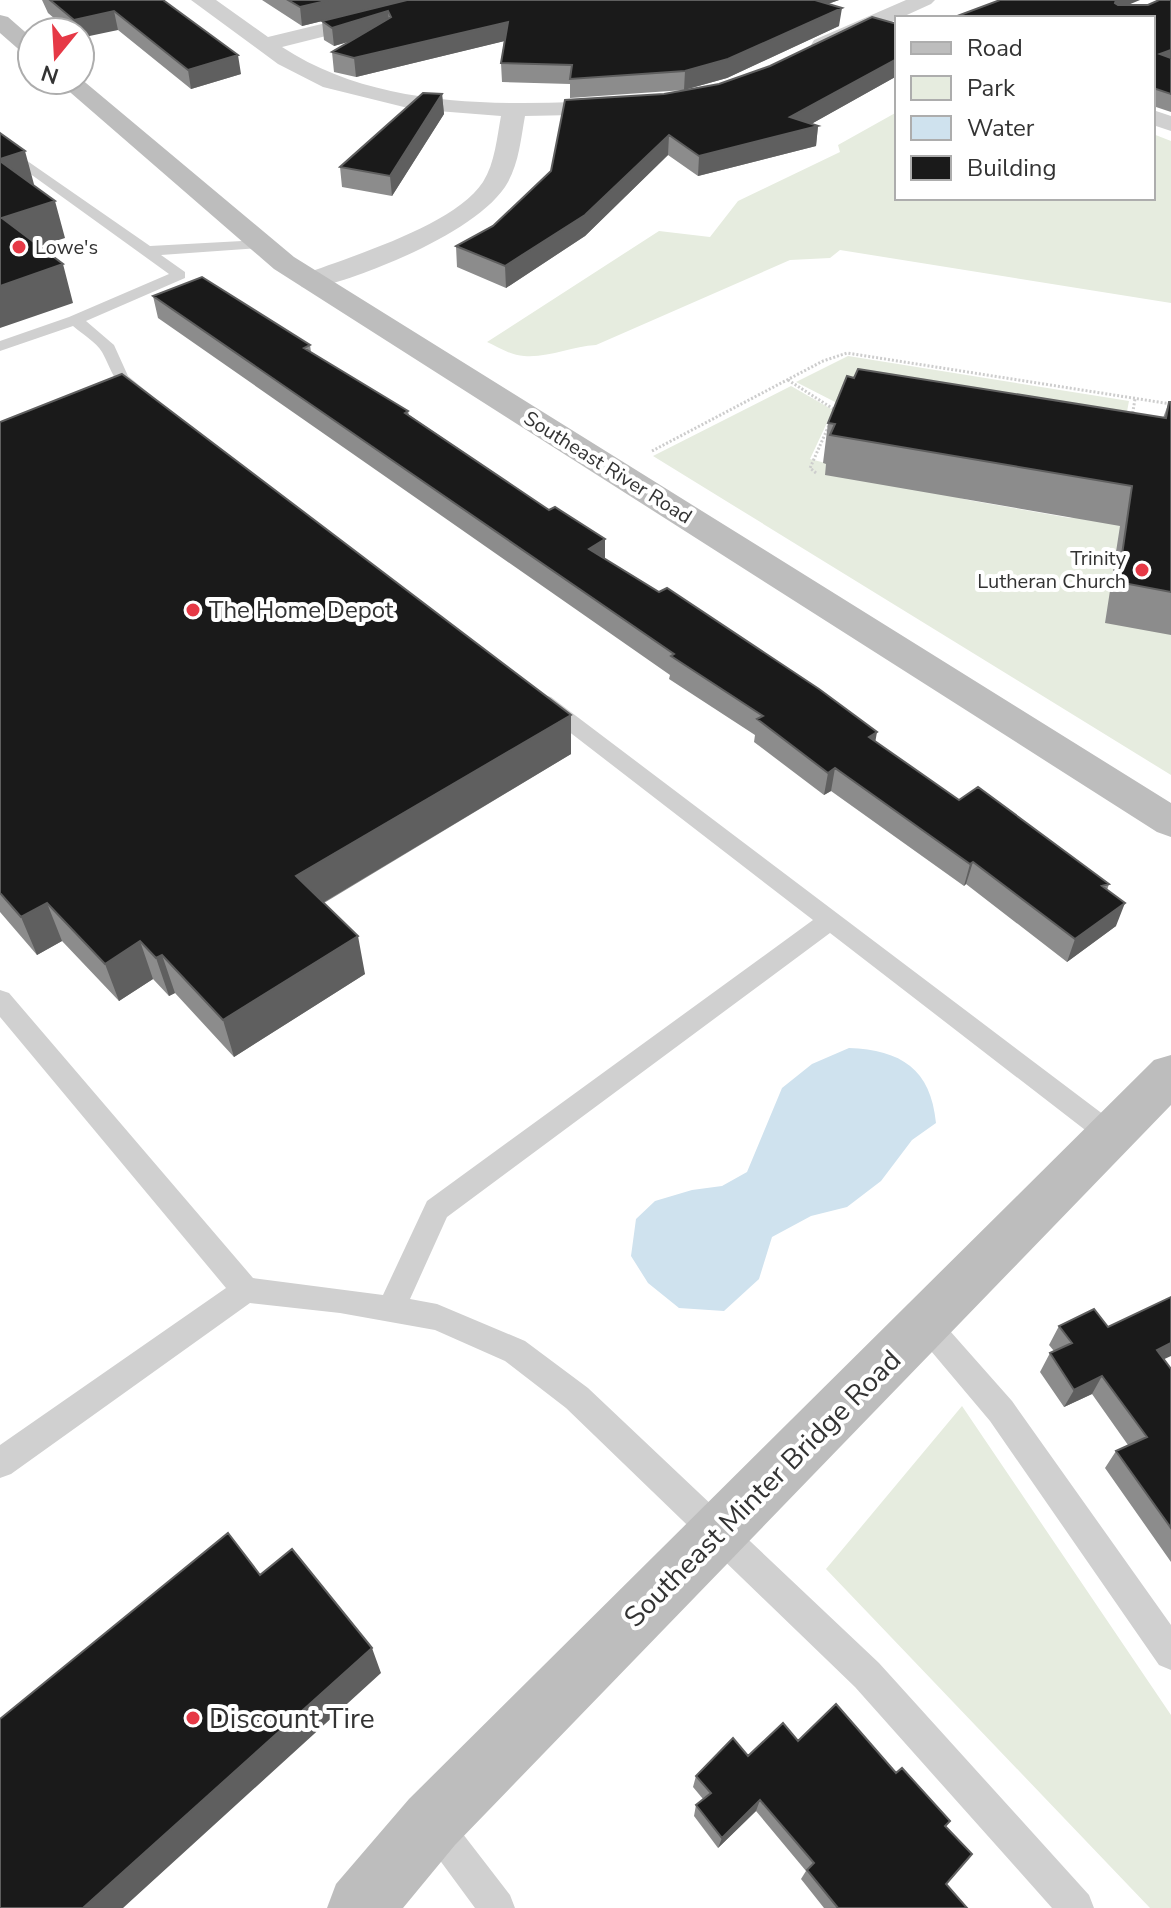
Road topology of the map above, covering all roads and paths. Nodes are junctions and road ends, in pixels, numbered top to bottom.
1 (202, 0) edge
2 (447, 0) edge
3 (924, 0) edge
4 (0, 22) edge
5 (16, 36) edge
6 (267, 44) junction
7 (806, 53) edge
8 (87, 96) edge
9 (654, 105) edge
10 (515, 108) junction
11 (0, 146) edge
12 (259, 244) junction
13 (146, 251) junction
14 (312, 281) junction
15 (75, 320) junction
16 (0, 346) edge
17 (787, 380) junction
18 (1135, 399) junction
19 (1171, 404) edge
20 (159, 408) edge
21 (1131, 423) edge
22 (640, 457) dead end
23 (816, 473) dead end
24 (526, 688) edge
25 (1171, 822) edge
26 (830, 920) junction
27 (0, 1000) edge
28 (1171, 1074) edge
29 (1111, 1135) junction
30 (246, 1290) junction
31 (391, 1309) junction
32 (925, 1323) junction
33 (0, 1463) edge
34 (719, 1532) junction
35 (1171, 1653) edge
36 (432, 1822) junction
37 (360, 1908) edge
38 (497, 1908) edge
39 (1076, 1908) edge

1 - 6 street
2 - 6 street
3 - 7 street
4 - 5 main road
6 - 10 street
8 - 12 main road, Southeast River Road
9 - 10 street
10 - 14 street
11 - 13 lane
12 - 13 lane
12 - 14 main road, Southeast River Road
13 - 15 lane
14 - 25 main road, Southeast River Road
15 - 16 lane
15 - 20 lane
17 - 18 path
17 - 22 path
17 - 23 path
18 - 19 path
18 - 21 path
24 - 26 lane
26 - 29 lane
26 - 31 lane
27 - 30 lane
28 - 29 main road, Southeast Minter Bridge Road
29 - 32 main road, Southeast Minter Bridge Road
30 - 31 lane
30 - 33 lane
31 - 34 lane
32 - 34 main road, Southeast Minter Bridge Road
32 - 35 lane
34 - 36 main road, Southeast Minter Bridge Road
34 - 39 lane
36 - 37 main road, Southeast Minter Bridge Road
36 - 38 lane

